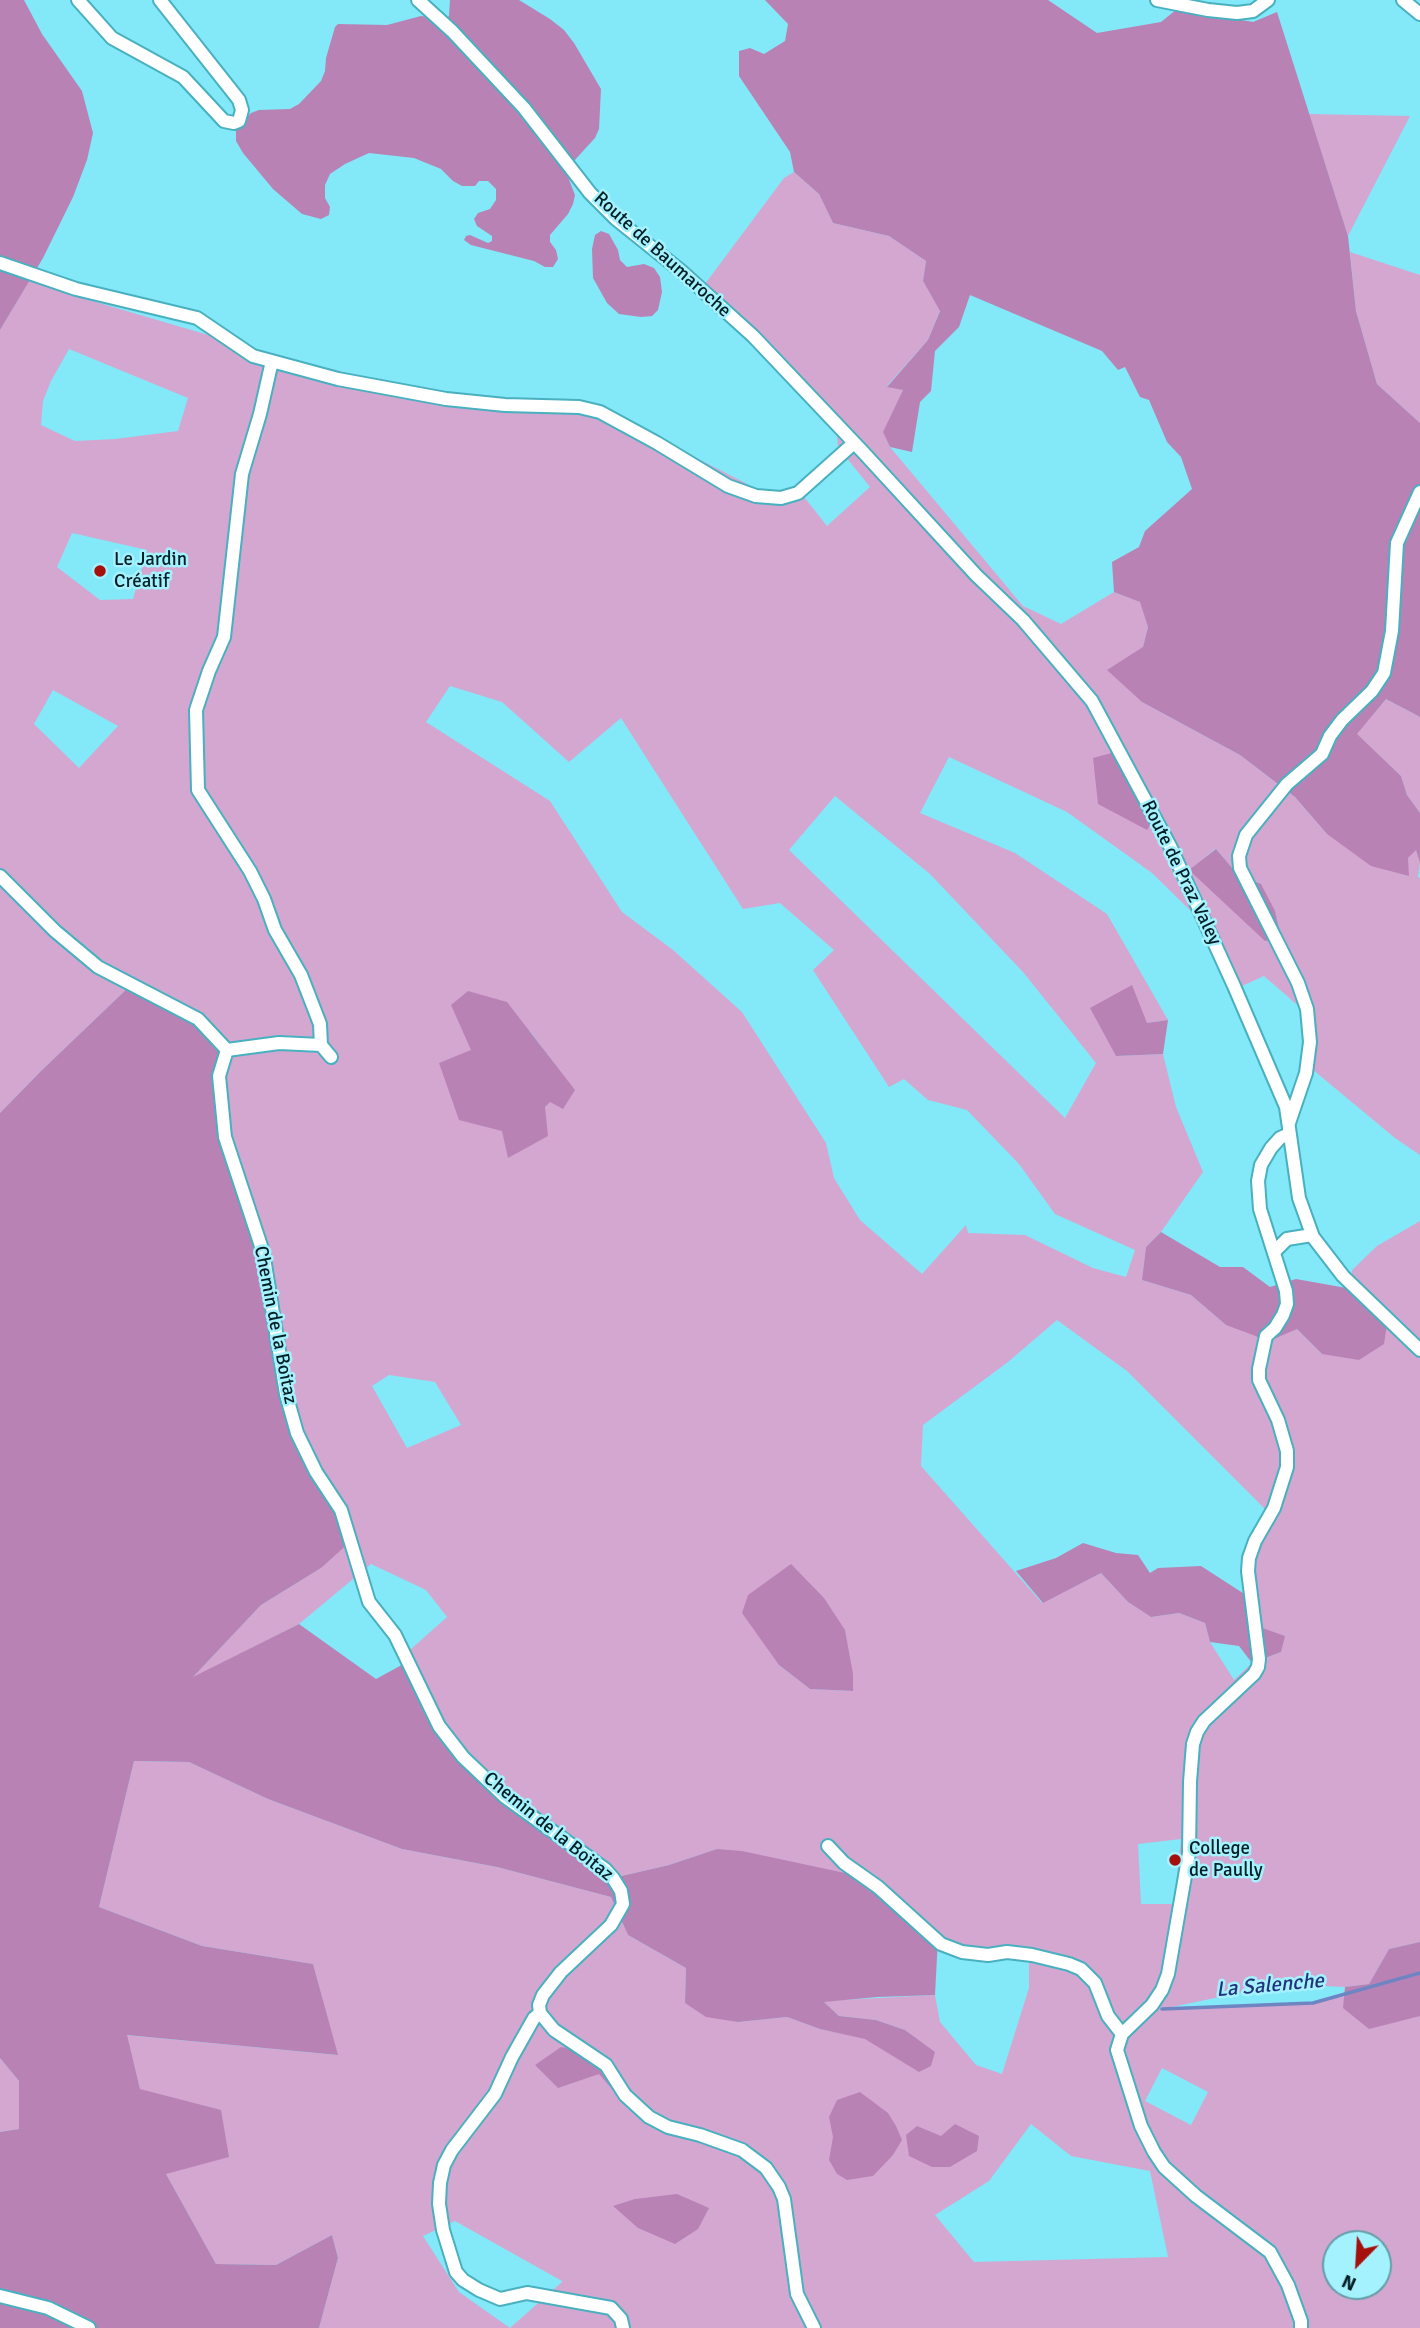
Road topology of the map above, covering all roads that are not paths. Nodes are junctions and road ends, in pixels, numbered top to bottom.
1 (78, 0) edge
2 (160, 0) edge
3 (418, 0) edge
4 (1157, 0) edge
5 (1268, 0) edge
6 (1403, 0) edge
7 (1420, 14) edge
8 (0, 264) edge
9 (272, 361) junction
10 (854, 443) junction
11 (1420, 492) edge
12 (0, 876) edge
13 (321, 1045) junction
14 (227, 1050) junction
15 (331, 1057) dead end
16 (1289, 1130) junction
17 (1312, 1235) junction
18 (1274, 1252) junction
19 (1420, 1350) edge
20 (828, 1846) dead end
21 (540, 2013) junction
22 (1122, 2034) junction
23 (0, 2296) edge
24 (89, 2328) edge
25 (623, 2328) edge
26 (814, 2328) edge
27 (1301, 2328) edge

1 - 2 street
3 - 10 street, Route de Baumaroche
4 - 5 street
6 - 7 street
8 - 9 street
9 - 10 street
9 - 13 street
10 - 16 street, Route de Praz Valey
11 - 16 street
12 - 14 street
13 - 14 street
13 - 15 street
14 - 21 street, Chemin de la Boitaz
16 - 17 street, Route de Praz Valey
16 - 18 street
17 - 18 street
17 - 19 street, Route de Praz Valey
18 - 22 street
20 - 22 street
21 - 25 street
21 - 26 street
22 - 27 street
23 - 24 street

